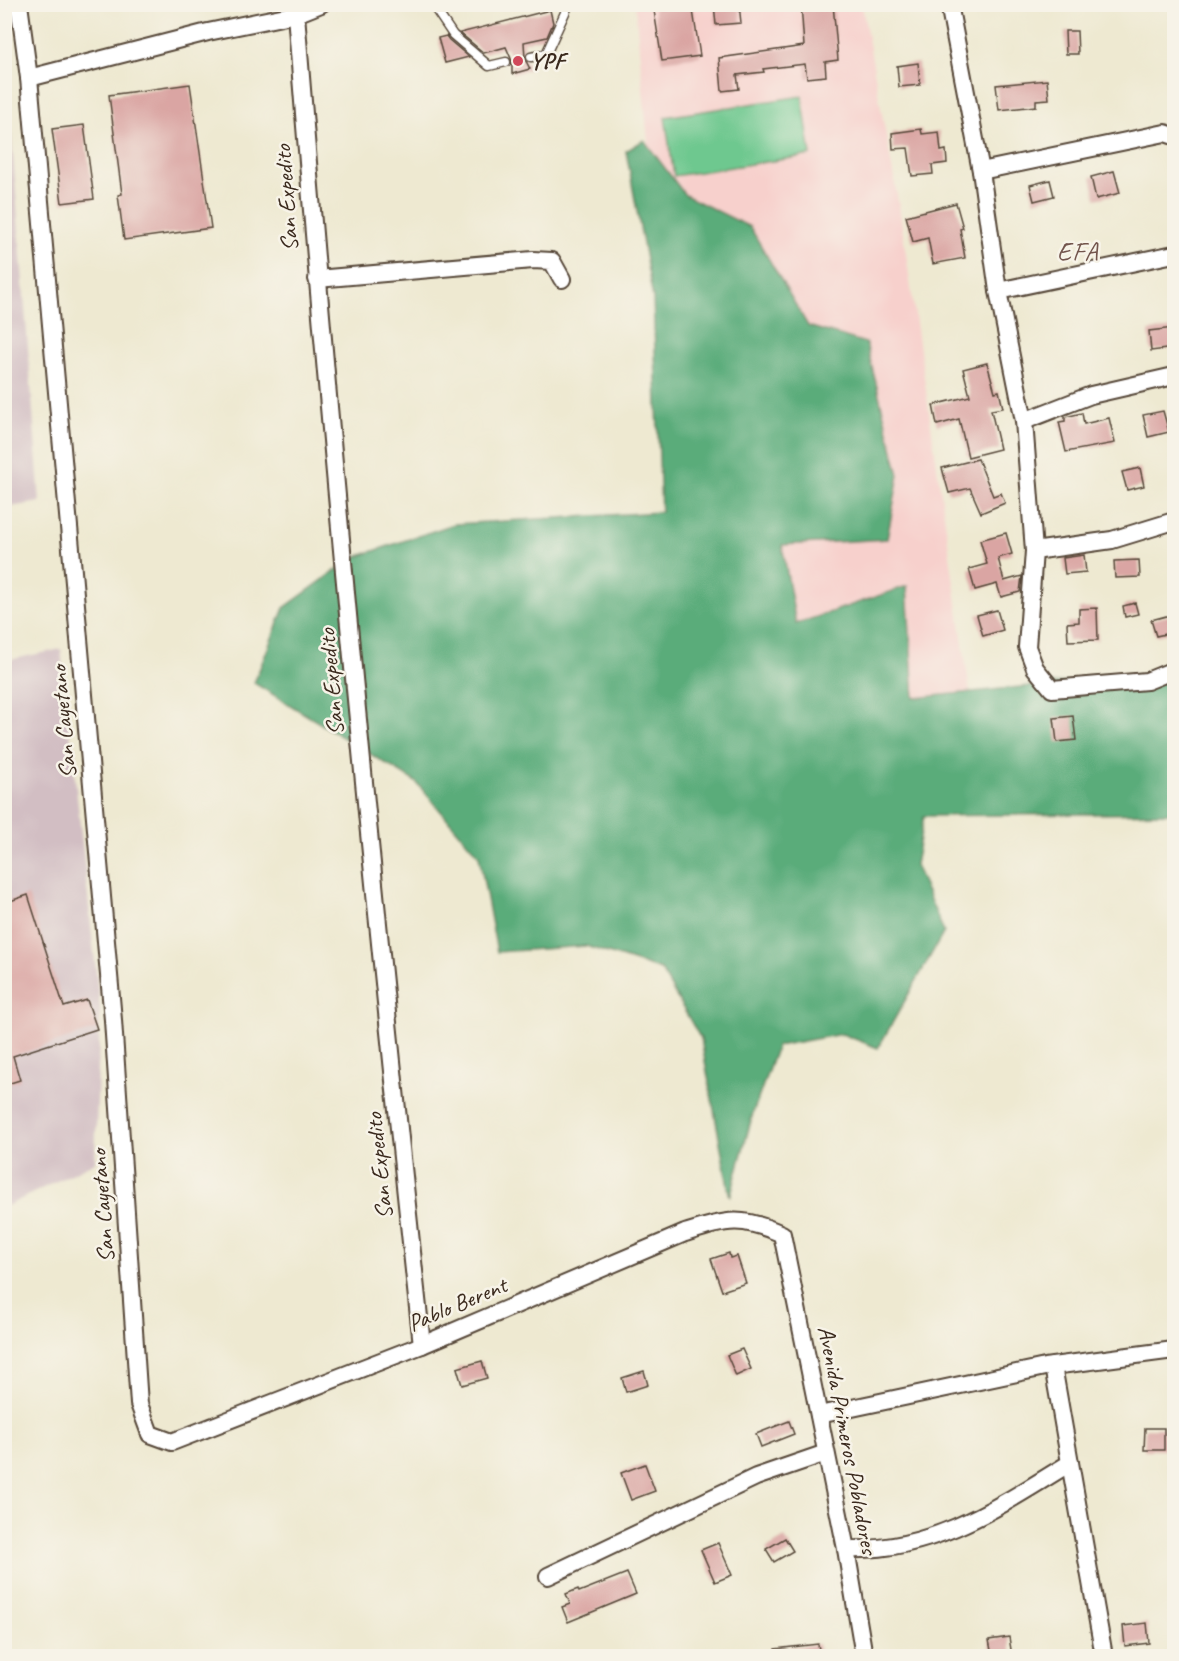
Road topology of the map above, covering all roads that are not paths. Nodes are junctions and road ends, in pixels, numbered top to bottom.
1 (19, 4) edge
2 (321, 4) edge
3 (432, 4) edge
4 (569, 4) edge
5 (949, 4) edge
6 (296, 14) junction
7 (531, 57) dead end
8 (506, 62) dead end
9 (30, 78) junction
10 (1174, 136) edge
11 (981, 171) junction
12 (1174, 254) edge
13 (317, 279) junction
14 (562, 279) dead end
15 (998, 291) junction
16 (1174, 376) edge
17 (1024, 421) junction
18 (1174, 521) edge
19 (1035, 550) junction
20 (1174, 670) edge
21 (782, 1234) joint
22 (422, 1345) junction
23 (1174, 1350) edge
24 (1053, 1366) junction
25 (819, 1415) junction
26 (150, 1434) joint
27 (826, 1453) junction
28 (1070, 1462) junction
29 (846, 1549) junction
30 (549, 1576) dead end
31 (864, 1656) edge
32 (1104, 1656) edge

1 - 9 street, San Cayetano
2 - 6 street
3 - 8 lane
4 - 7 lane
5 - 11 street
6 - 9 street
6 - 13 street, San Expedito
9 - 26 street, San Cayetano
10 - 11 street
11 - 15 street
12 - 15 street
13 - 14 street
13 - 22 street, San Expedito
15 - 17 street
16 - 17 street
17 - 19 street
18 - 19 street
19 - 20 street
21 - 22 street, Pablo Berent
21 - 25 street, Avenida Primeros Pobladores
22 - 26 street, Pablo Berent
23 - 24 street
24 - 25 street
24 - 28 street
25 - 27 street, Avenida Primeros Pobladores
27 - 29 street, Avenida Primeros Pobladores
27 - 30 street
28 - 29 street
28 - 32 street
29 - 31 street, Avenida Primeros Pobladores

